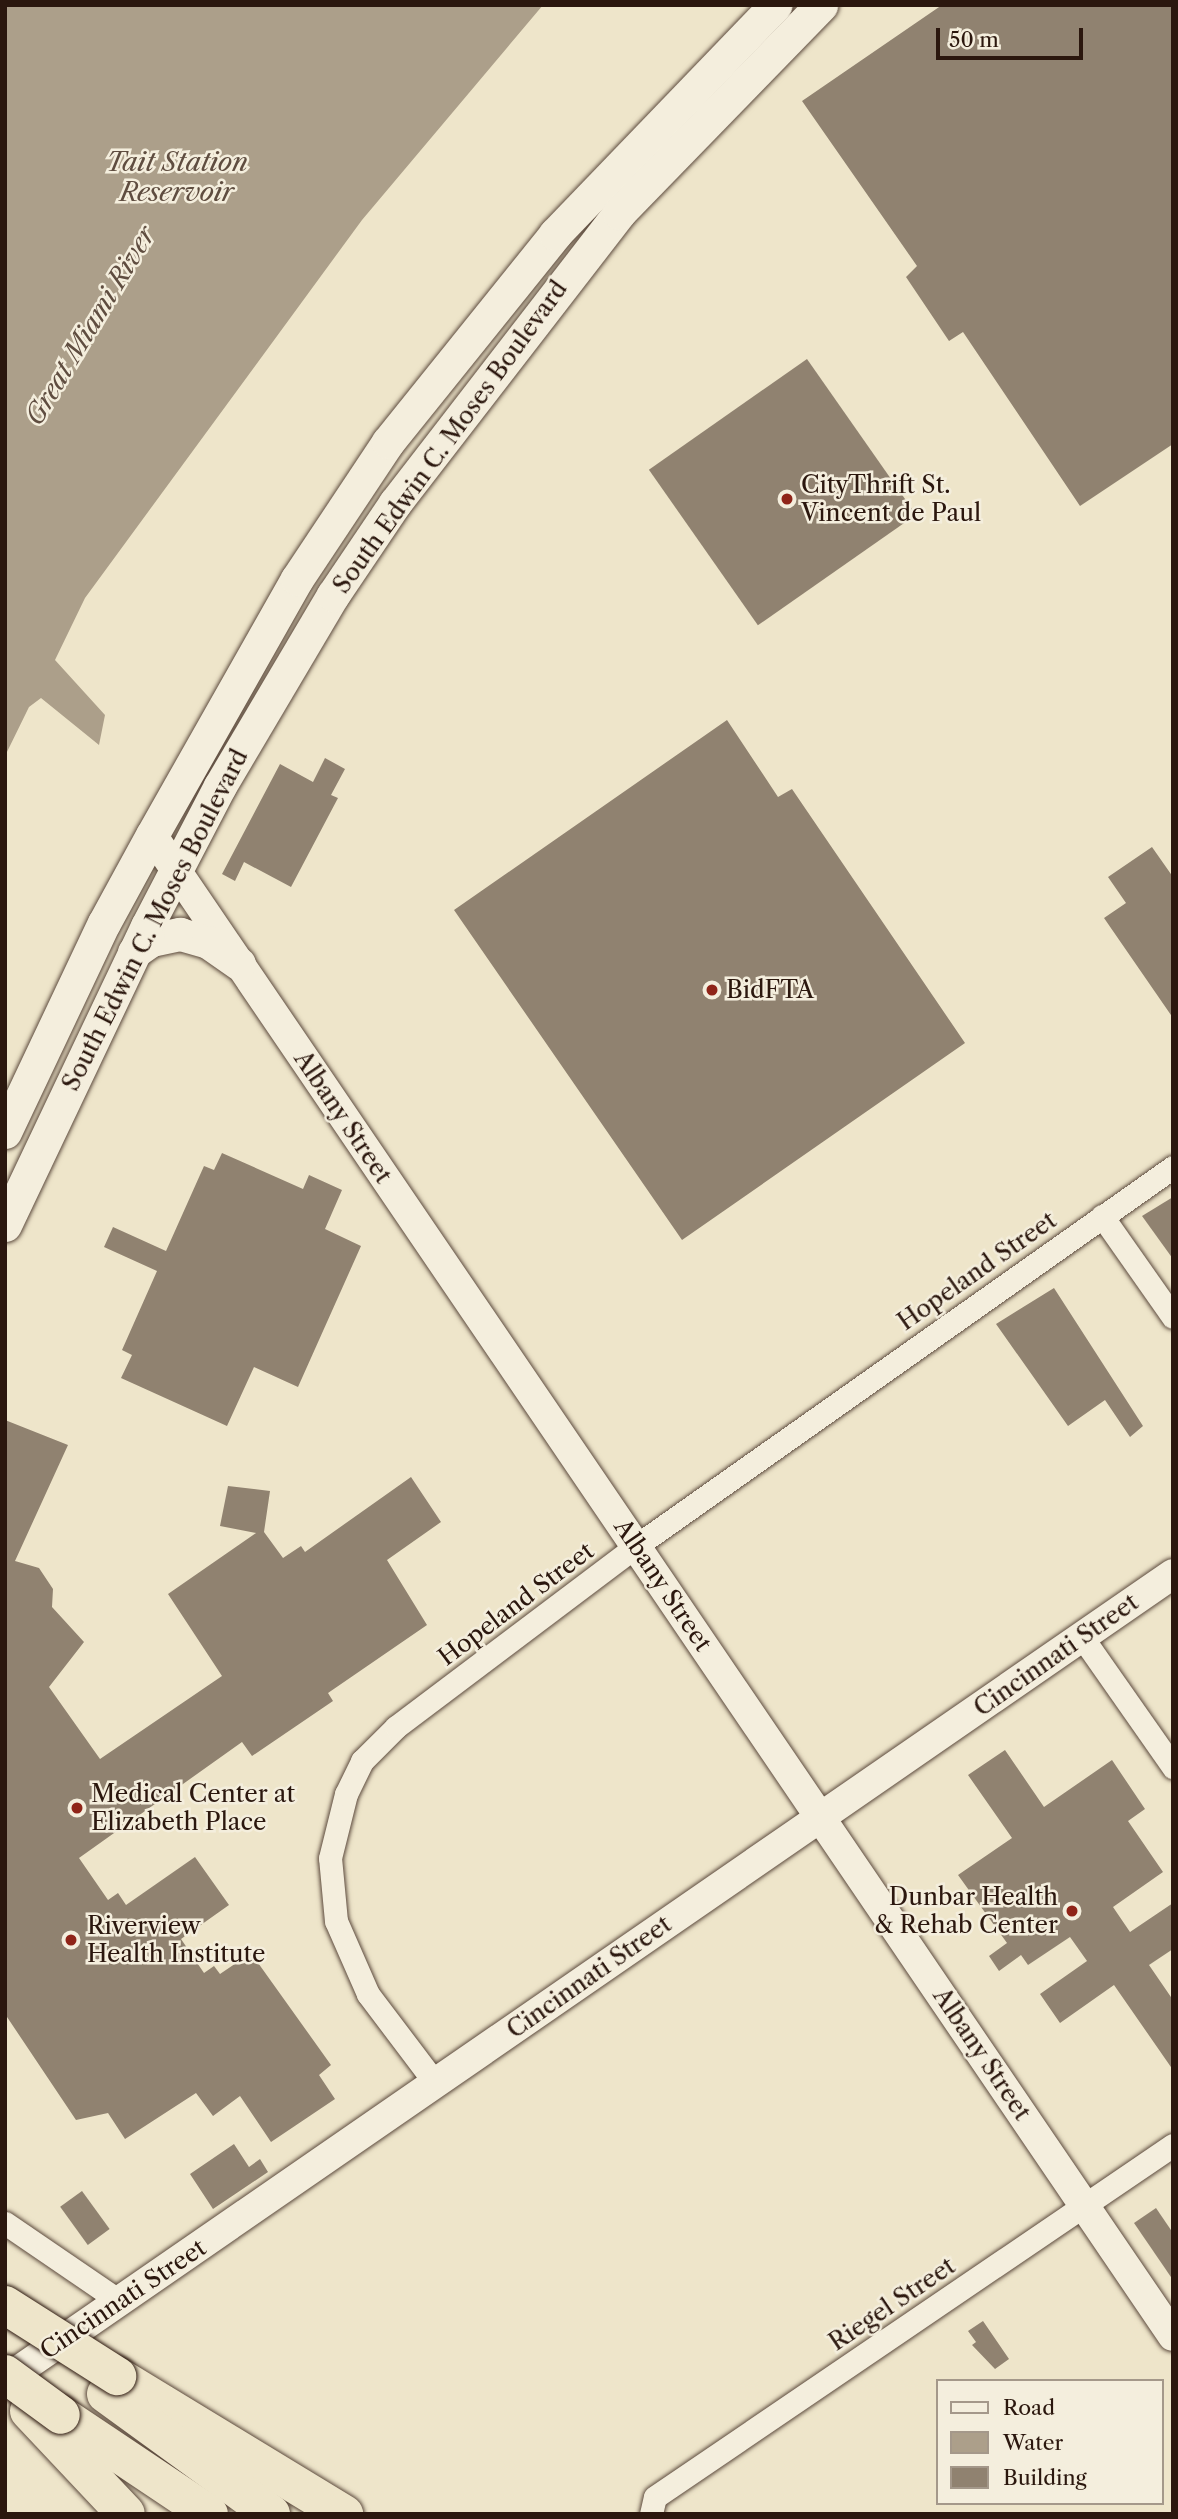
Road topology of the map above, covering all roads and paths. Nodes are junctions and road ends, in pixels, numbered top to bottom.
1 (775, 5) edge
2 (821, 5) edge
3 (152, 835) junction
4 (176, 870) junction
5 (134, 952) junction
6 (239, 964) junction
7 (5, 1132) edge
8 (1173, 1167) edge
9 (1102, 1216) junction
10 (5, 1225) edge
11 (1173, 1317) edge
12 (636, 1546) junction
13 (1173, 1574) edge
14 (1082, 1637) junction
15 (1173, 1767) edge
16 (822, 1817) junction
17 (436, 2084) junction
18 (1173, 2145) edge
19 (1084, 2206) junction
20 (5, 2223) edge
21 (118, 2300) junction
22 (5, 2305) edge
23 (5, 2323) edge
24 (1173, 2336) edge
25 (5, 2374) edge
26 (5, 2380) edge
27 (107, 2381) junction
28 (5, 2387) edge
29 (52, 2421) junction
30 (292, 2479) junction
31 (126, 2514) edge
32 (209, 2514) edge
33 (271, 2514) edge
34 (344, 2514) edge
35 (367, 2514) edge
36 (651, 2514) edge

1 - 3 main road, South Edwin C. Moses Boulevard
2 - 4 main road, South Edwin C. Moses Boulevard
3 - 4 street, Albany Street
3 - 7 main road, South Edwin C. Moses Boulevard
4 - 5 main road, South Edwin C. Moses Boulevard
4 - 6 street, Albany Street
5 - 6 main road
5 - 10 main road, South Edwin C. Moses Boulevard
6 - 12 street, Albany Street
8 - 9 street, Hopeland Street
9 - 11 street
9 - 12 street, Hopeland Street
12 - 16 street, Albany Street
12 - 17 street, Hopeland Street
13 - 14 street, Cincinnati Street
14 - 15 street
14 - 16 street, Cincinnati Street
16 - 17 street, Cincinnati Street
16 - 19 street, Albany Street
17 - 21 street, Cincinnati Street
18 - 19 street, Riegel Street
19 - 24 street, Albany Street
19 - 36 street, Riegel Street
20 - 21 street
21 - 26 street, Cincinnati Street
22 - 27 highway, bridge
23 - 27 highway
25 - 29 highway, bridge
27 - 30 highway
27 - 33 highway
28 - 29 highway
29 - 31 highway
29 - 32 highway
30 - 34 highway
30 - 35 highway

